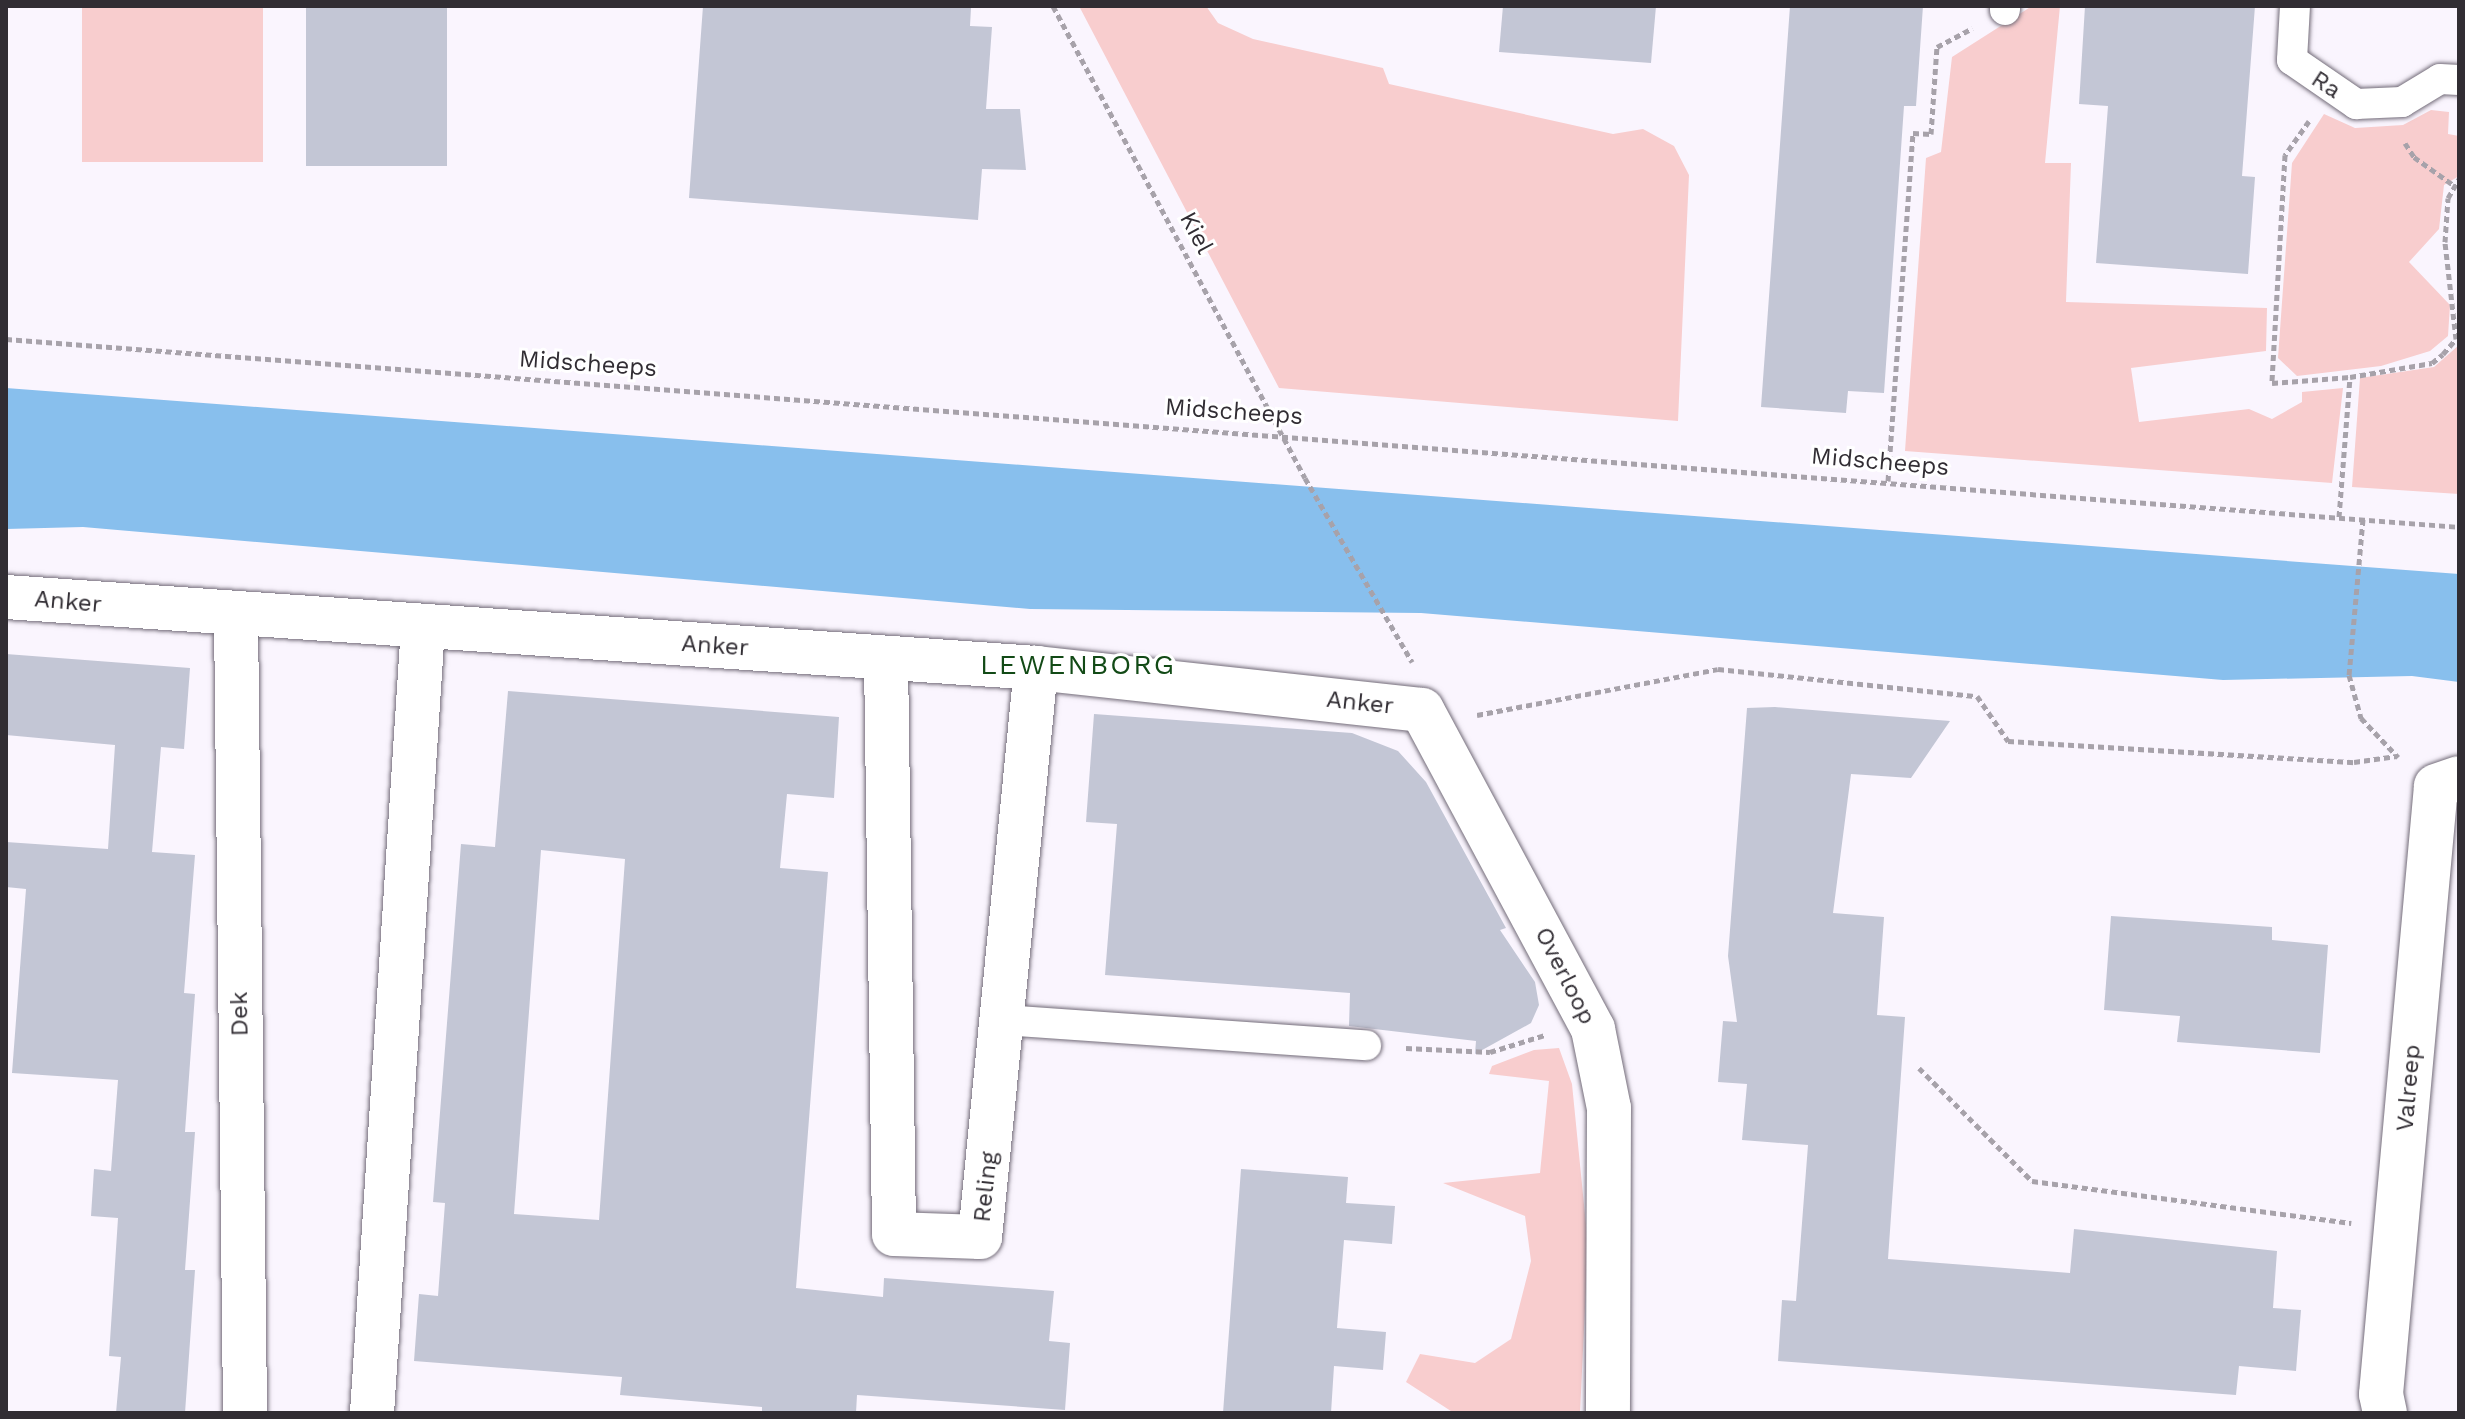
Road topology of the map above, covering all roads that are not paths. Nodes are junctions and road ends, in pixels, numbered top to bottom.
1 (2295, 6) edge
2 (2459, 80) edge
3 (6, 597) edge
4 (236, 616) junction
5 (423, 627) junction
6 (886, 658) junction
7 (1036, 668) junction
8 (1428, 717) joint
9 (2448, 782) edge
10 (1004, 1020) junction
11 (1366, 1045) road end
12 (245, 1413) edge
13 (372, 1413) edge
14 (1608, 1413) edge
15 (2385, 1413) edge

1 - 2 lane, Ra
3 - 4 street, Anker
4 - 5 street, Anker
4 - 12 street, Dek
5 - 6 street, Anker
5 - 13 street
6 - 7 street, Anker
6 - 10 street, Reling
7 - 8 street, Anker
7 - 10 street, Reling
8 - 14 street, Overloop
9 - 15 street, Valreep
10 - 11 lane

